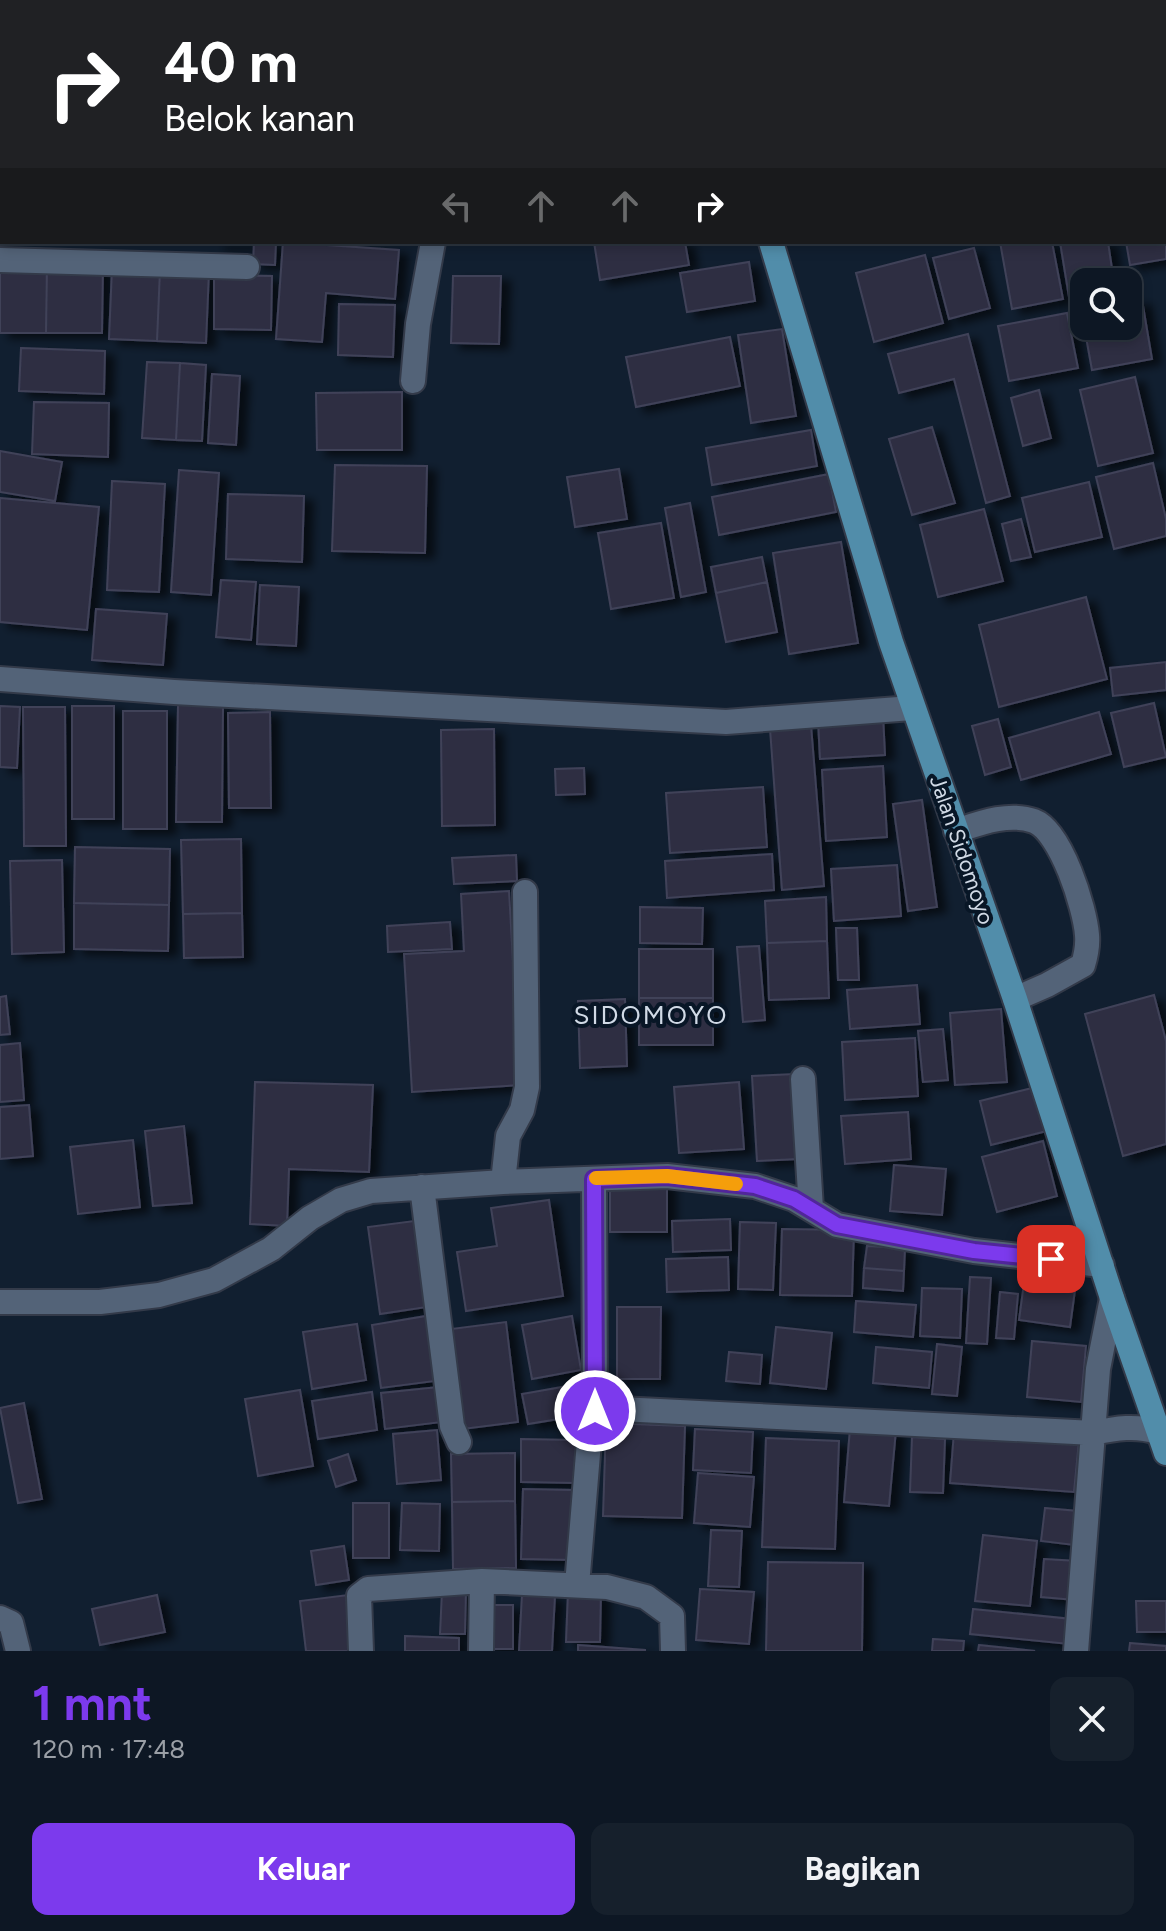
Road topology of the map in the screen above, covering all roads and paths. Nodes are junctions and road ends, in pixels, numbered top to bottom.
1 (433, 244) edge
2 (772, 244) edge
3 (0, 260) edge
4 (247, 267) dead end
5 (413, 381) dead end
6 (0, 679) edge
7 (912, 708) junction
8 (956, 831) junction
9 (525, 892) dead end
10 (1015, 999) junction
11 (803, 1079) dead end
12 (594, 1179) junction
13 (503, 1182) junction
14 (422, 1187) junction
15 (811, 1209) junction
16 (1102, 1265) junction
17 (1112, 1298) junction
18 (0, 1302) edge
19 (595, 1411) junction
20 (1094, 1433) junction
21 (459, 1442) dead end
22 (1162, 1442) edge
23 (482, 1581) junction
24 (577, 1585) junction
25 (0, 1618) edge
26 (18, 1651) edge
27 (361, 1651) edge
28 (481, 1651) edge
29 (673, 1651) edge
30 (1076, 1651) edge

1 - 5 street
2 - 7 main road, Jalan Sidomoyo
3 - 4 street
6 - 7 street
7 - 8 main road, Jalan Sidomoyo
8 - 10 main road, Jalan Sidomoyo
8 - 10 street
9 - 13 street
10 - 16 main road, Jalan Sidomoyo
11 - 15 street
12 - 13 street
12 - 15 street
12 - 19 street
13 - 14 street
14 - 18 street
14 - 21 street
15 - 16 street
16 - 17 main road, Jalan Sidomoyo
17 - 20 street
17 - 22 main road, Jalan Sidomoyo
19 - 20 street
19 - 24 street
20 - 22 street
20 - 30 street
23 - 24 street
23 - 27 street
23 - 28 street
24 - 29 street
25 - 26 street

